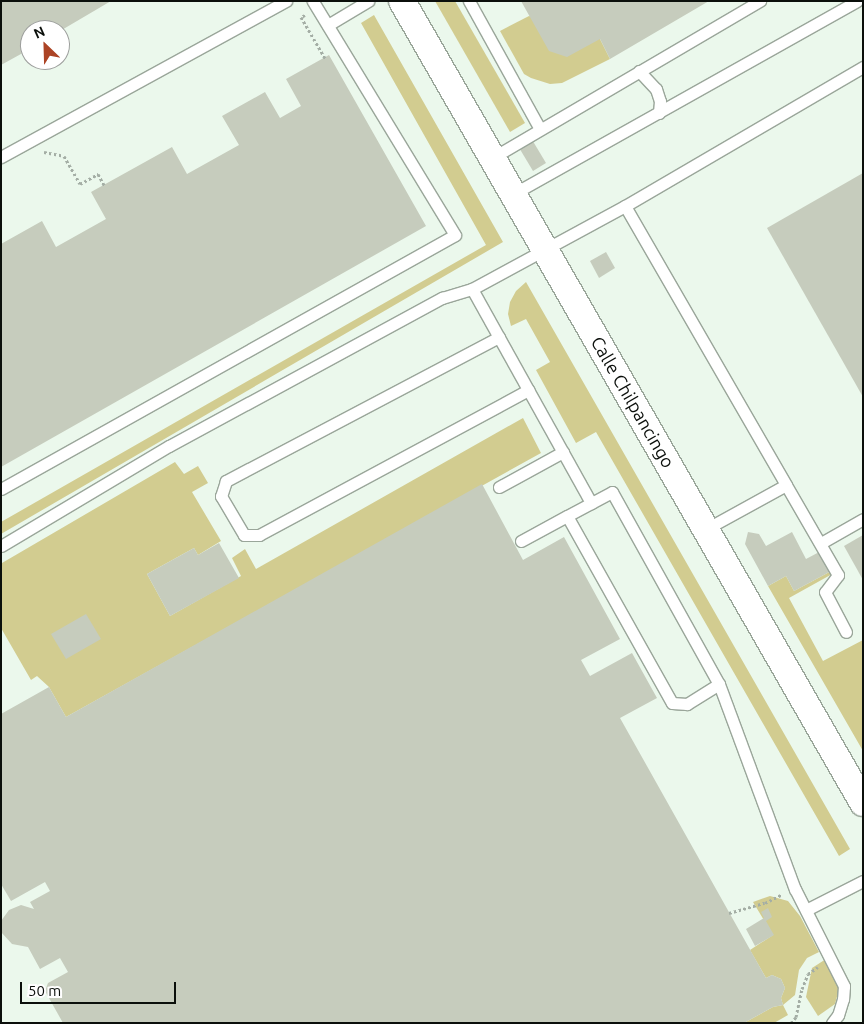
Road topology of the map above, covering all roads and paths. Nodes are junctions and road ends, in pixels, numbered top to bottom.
1 (286, 1) edge
2 (313, 1) edge
3 (368, 1) edge
4 (402, 1) edge
5 (469, 1) edge
6 (760, 1) edge
7 (857, 1) edge
8 (328, 24) junction
9 (863, 67) edge
10 (639, 71) junction
11 (659, 113) junction
12 (540, 129) junction
13 (19, 147) junction
14 (1, 157) edge
15 (492, 158) junction
16 (104, 185) dead end
17 (513, 194) junction
18 (625, 206) junction
19 (545, 250) junction
20 (472, 289) junction
21 (499, 337) junction
22 (528, 390) junction
23 (562, 452) junction
24 (786, 485) junction
25 (499, 486) dead end
26 (1, 489) edge
27 (591, 503) junction
28 (567, 516) junction
29 (863, 518) edge
30 (706, 529) junction
31 (521, 541) dead end
32 (821, 543) junction
33 (1, 546) edge
34 (846, 632) dead end
35 (719, 684) junction
36 (863, 803) edge
37 (863, 881) edge
38 (765, 903) dead end
39 (806, 910) junction
40 (729, 913) dead end
41 (819, 966) dead end
42 (791, 1023) edge
43 (832, 1023) edge

1 - 13 lane
2 - 8 lane
3 - 8 lane
4 - 15 street, Calle Chilpancingo
5 - 12 lane
6 - 10 lane
7 - 11 lane
8 - 26 lane
9 - 18 lane
10 - 11 lane
10 - 12 lane
11 - 17 lane
12 - 15 lane
13 - 14 lane
13 - 16 path
15 - 17 street, Calle Chilpancingo
17 - 19 street, Calle Chilpancingo
18 - 19 lane
18 - 24 lane
19 - 20 lane
19 - 30 street, Calle Chilpancingo
20 - 21 lane
20 - 33 lane
21 - 22 lane
21 - 22 lane
22 - 23 lane
23 - 25 lane
23 - 27 lane
24 - 30 lane
24 - 32 lane
27 - 28 lane
27 - 35 lane
28 - 31 lane
28 - 35 lane
29 - 32 lane
30 - 36 street, Calle Chilpancingo
32 - 34 lane
35 - 39 lane
37 - 39 lane
38 - 40 path
39 - 43 lane
41 - 42 path

